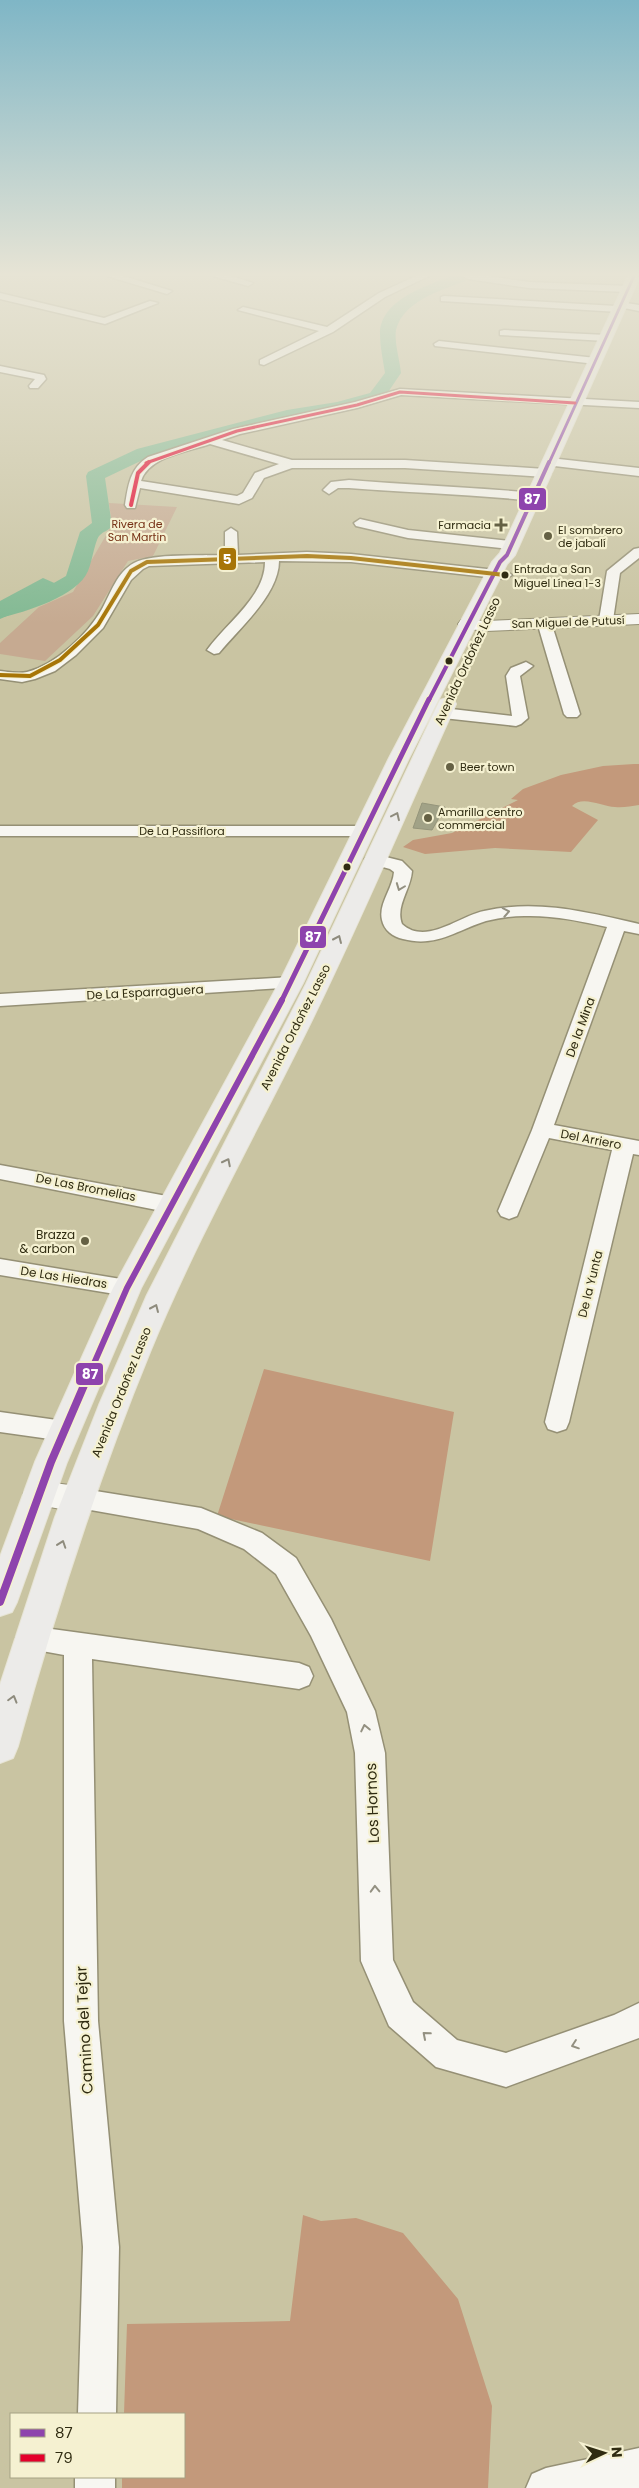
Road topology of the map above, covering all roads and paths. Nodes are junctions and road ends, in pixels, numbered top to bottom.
1 (400, 392) edge
2 (402, 392) edge
3 (580, 392) edge
4 (575, 402) junction
5 (639, 405) edge
6 (209, 440) junction
7 (291, 464) junction
8 (547, 468) junction
9 (639, 472) edge
10 (135, 484) junction
11 (328, 490) dead end
12 (534, 497) junction
13 (131, 505) dead end
14 (360, 523) dead end
15 (231, 532) dead end
16 (509, 550) junction
17 (639, 552) edge
18 (272, 557) junction
19 (232, 559) junction
20 (499, 575) junction
21 (639, 619) edge
22 (606, 620) junction
23 (544, 622) junction
24 (477, 625) junction
25 (214, 650) dead end
26 (526, 666) dead end
27 (0, 675) edge
28 (443, 712) junction
29 (572, 714) dead end
30 (0, 831) edge
31 (364, 832) junction
32 (374, 859) junction
33 (617, 924) junction
34 (639, 929) edge
35 (291, 983) junction
36 (0, 1000) edge
37 (542, 1130) junction
38 (631, 1147) edge
39 (0, 1172) edge
40 (172, 1205) junction
41 (509, 1211) dead end
42 (0, 1267) edge
43 (127, 1288) junction
44 (0, 1422) edge
45 (557, 1422) dead end
46 (64, 1431) junction
47 (39, 1494) junction
48 (77, 1499) junction
49 (0, 1602) edge
50 (30, 1638) junction
51 (78, 1646) junction
52 (299, 1676) dead end
53 (0, 1746) edge
54 (633, 2029) edge
55 (97, 2413) edge
56 (639, 2468) edge
57 (546, 2488) edge

1 - 6 street
2 - 4 street
3 - 4 main road, Avenida Ordoñez Lasso
4 - 5 street
4 - 8 main road, Avenida Ordoñez Lasso
6 - 7 street
6 - 10 street
7 - 8 street
7 - 10 street
8 - 9 street
8 - 12 main road, Avenida Ordoñez Lasso
10 - 13 street
11 - 12 street
12 - 16 main road, Avenida Ordoñez Lasso
14 - 16 street
15 - 19 street
16 - 20 main road, Avenida Ordoñez Lasso
17 - 22 street
18 - 19 street
18 - 20 street
18 - 25 street
19 - 27 street
20 - 24 main road, Avenida Ordoñez Lasso
21 - 22 street, San Miguel de Putusí
22 - 23 street, San Miguel de Putusí
23 - 24 street, San Miguel de Putusí
23 - 29 street
24 - 28 main road, Avenida Ordoñez Lasso
24 - 31 main road, Avenida Ordoñez Lasso
26 - 28 street
32 -> 28 main road, Avenida Ordoñez Lasso
30 - 31 street, De La Passiflora
31 - 35 main road, Avenida Ordoñez Lasso
32 -> 33 street
48 -> 32 main road, Avenida Ordoñez Lasso
33 - 34 street
33 - 37 street, De la Mina
35 - 36 street, De La Esparraguera
35 - 40 main road, Avenida Ordoñez Lasso
37 - 38 street, Del Arriero
37 - 41 street, De la Mina
38 - 45 street, De la Yunta
39 - 40 street, De Las Bromelias
40 - 43 main road, Avenida Ordoñez Lasso
42 - 43 street, De Las Hiedras
43 - 46 main road, Avenida Ordoñez Lasso
44 - 46 street
46 - 47 main road, Avenida Ordoñez Lasso
47 - 48 street
47 - 49 main road, Avenida Ordoñez Lasso
50 -> 48 main road, Avenida Ordoñez Lasso
54 -> 48 street, Los Hornos
50 - 51 street
53 -> 50 main road, Avenida Ordoñez Lasso
51 - 52 street
51 - 55 street, Camino del Tejar
56 - 57 street

